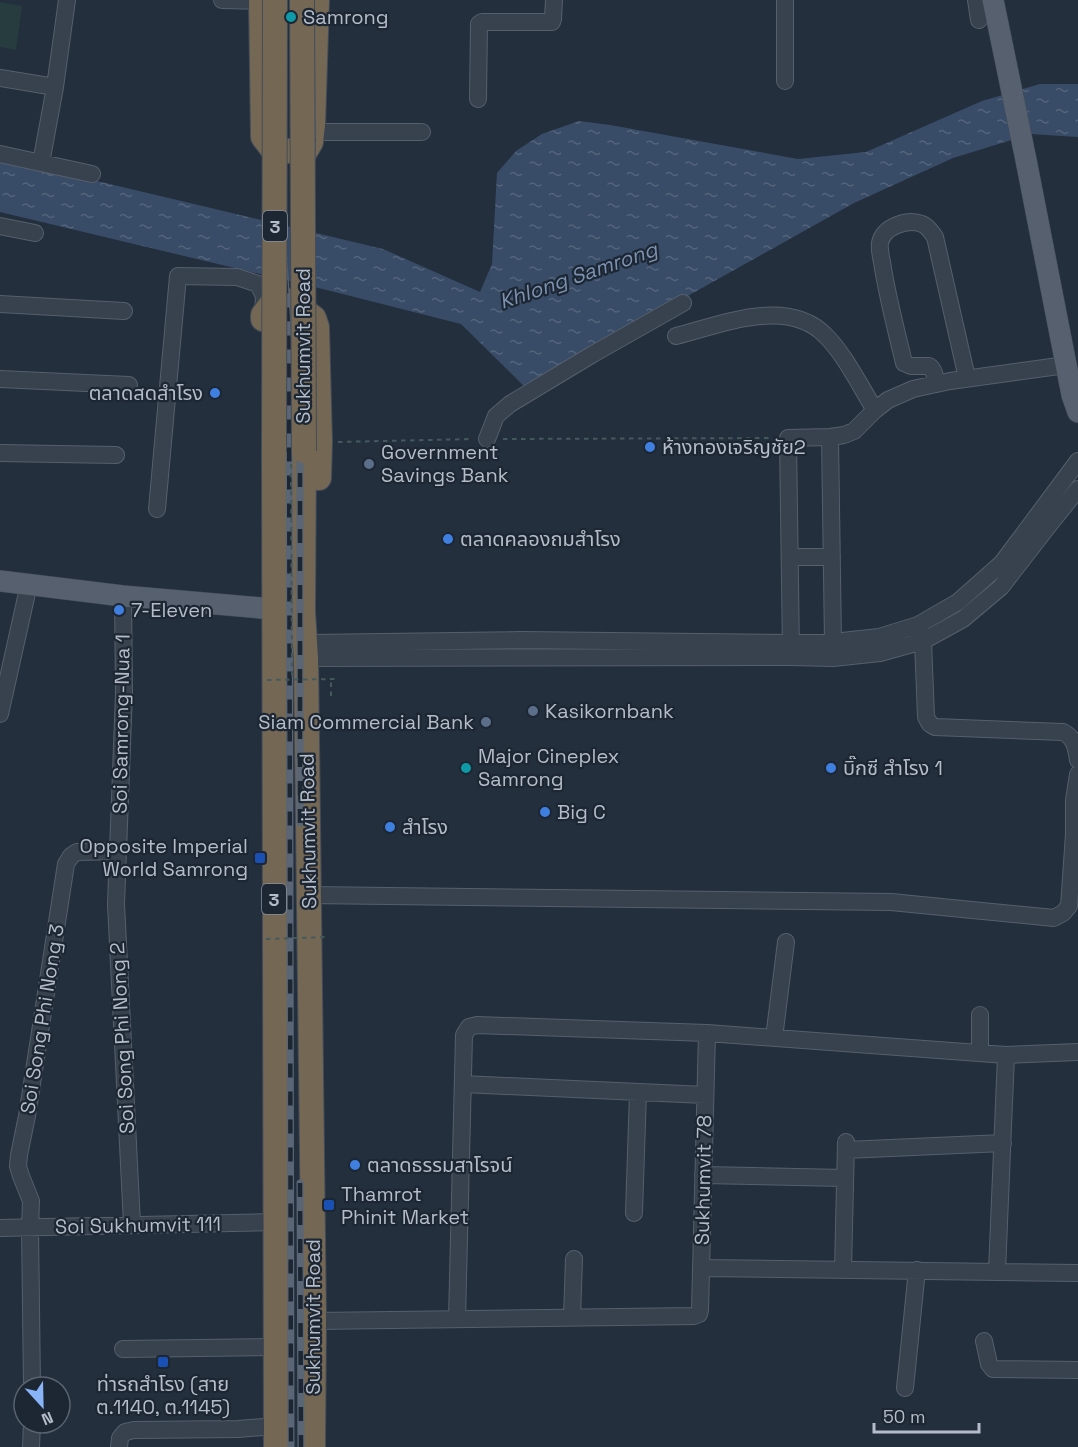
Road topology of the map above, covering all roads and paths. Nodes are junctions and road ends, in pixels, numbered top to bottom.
1 (67, 0) edge
2 (222, 0) edge
3 (266, 0) edge
4 (302, 0) edge
5 (316, 0) edge
6 (554, 0) edge
7 (785, 0) edge
8 (976, 0) edge
9 (993, 0) edge
10 (979, 20) dead end
11 (0, 78) edge
12 (785, 81) dead end
13 (54, 87) junction
14 (478, 99) dead end
15 (312, 132) junction
16 (422, 132) dead end
17 (0, 154) edge
18 (41, 163) junction
19 (92, 174) dead end
20 (0, 226) edge
21 (36, 233) dead end
22 (684, 303) dead end
23 (0, 304) edge
24 (124, 311) dead end
25 (263, 315) junction
26 (676, 336) dead end
27 (1066, 365) junction
28 (967, 378) junction
29 (0, 379) edge
30 (936, 384) junction
31 (129, 385) dead end
32 (875, 410) junction
33 (1078, 411) edge
34 (788, 438) junction
35 (830, 438) junction
36 (487, 439) junction
37 (312, 446) junction
38 (0, 453) edge
39 (116, 455) dead end
40 (1078, 461) edge
41 (1078, 489) edge
42 (157, 509) dead end
43 (790, 557) junction
44 (832, 557) junction
45 (1013, 560) junction
46 (0, 581) edge
47 (29, 584) junction
48 (123, 596) junction
49 (273, 609) junction
50 (921, 633) junction
51 (833, 642) junction
52 (309, 650) junction
53 (791, 650) junction
54 (331, 679) junction
55 (337, 679) dead end
56 (267, 680) dead end
57 (331, 696) dead end
58 (1, 708) edge
59 (1078, 760) edge
60 (1078, 774) edge
61 (1076, 800) edge
62 (1076, 833) edge
63 (118, 851) junction
64 (308, 895) junction
65 (327, 938) dead end
66 (266, 939) dead end
67 (786, 942) dead end
68 (980, 1015) dead end
69 (706, 1034) junction
70 (774, 1038) junction
71 (1078, 1052) edge
72 (980, 1053) junction
73 (1006, 1055) junction
74 (463, 1084) junction
75 (638, 1092) junction
76 (705, 1095) junction
77 (1003, 1143) junction
78 (704, 1176) junction
79 (845, 1178) junction
80 (634, 1213) dead end
81 (276, 1222) junction
82 (132, 1224) junction
83 (0, 1228) edge
84 (30, 1228) junction
85 (574, 1259) dead end
86 (701, 1268) junction
87 (843, 1270) junction
88 (917, 1270) junction
89 (997, 1271) junction
90 (1078, 1272) edge
91 (572, 1317) junction
92 (457, 1319) junction
93 (314, 1321) junction
94 (984, 1341) dead end
95 (276, 1347) junction
96 (123, 1349) dead end
97 (1078, 1370) edge
98 (32, 1375) edge
99 (905, 1388) dead end
100 (276, 1437) edge
101 (179, 1439) edge
102 (119, 1447) edge
103 (313, 1447) edge

1 - 13 street
2 - 3 street
3 - 15 highway
3 - 49 highway, Sukhumvit Road / 3, bridge
4 - 37 highway, Sukhumvit Road / 3, bridge
5 - 15 highway
6 - 14 street
7 - 12 street
8 - 10 street
9 - 27 main road
11 - 13 street
13 - 18 street
15 - 16 street
17 - 18 street
18 - 19 street
20 - 21 street
22 - 36 street
23 - 24 street
25 - 37 highway
25 - 42 street
25 - 49 highway
26 - 32 street
27 - 28 street
27 - 33 main road
28 - 30 street
28 - 30 street
29 - 31 street
30 - 32 street
32 - 35 street
34 - 35 street
34 - 36 path
34 - 43 street
35 - 44 street
36 - 37 path
37 - 52 highway, Sukhumvit Road / 3
38 - 39 street
40 - 45 street
41 - 45 street
43 - 44 street
43 - 53 street
44 - 51 street
45 - 50 street
46 - 47 main road
47 - 48 main road
47 - 58 street
48 - 49 main road
48 - 63 street, Soi Samrong-Nua 1
49 - 81 highway, Sukhumvit Road / 3
50 - 51 street
50 - 53 street
50 - 59 street
51 - 53 street
52 - 53 street
52 - 64 highway, Sukhumvit Road / 3
54 - 55 path, bridge
54 - 56 path, bridge
54 - 57 path
60 - 61 street
61 - 62 street
62 - 64 street
63 - 82 street, Soi Song Phi Nong 2
63 - 84 street, Soi Song Phi Nong 3
64 - 93 highway, Sukhumvit Road / 3
65 - 66 path, bridge
67 - 70 street
68 - 72 street
69 - 70 street
69 - 74 street
69 - 76 street, Sukhumvit 78
70 - 72 street
71 - 73 street
72 - 73 street
73 - 77 street
74 - 75 street
74 - 92 street
75 - 76 street
75 - 80 street
76 - 78 street, Sukhumvit 78
77 - 79 street
77 - 89 street
78 - 79 street
78 - 86 street, Sukhumvit 78
79 - 87 street
81 - 82 street, Soi Sukhumvit 111
81 - 95 highway, Sukhumvit Road / 3
82 - 84 street, Soi Sukhumvit 111
83 - 84 street, Soi Sukhumvit 111
84 - 98 street, Soi Song Phi Nong 3
85 - 91 street
86 - 87 street
86 - 91 street, Sukhumvit 78
87 - 88 street
88 - 89 street
88 - 99 street
89 - 90 street
91 - 92 street, Sukhumvit 78
92 - 93 street, Sukhumvit 78
93 - 103 highway, Sukhumvit Road / 3
94 - 97 street
95 - 96 street
95 - 100 highway, Sukhumvit Road / 3
100 - 101 street
101 - 102 street

